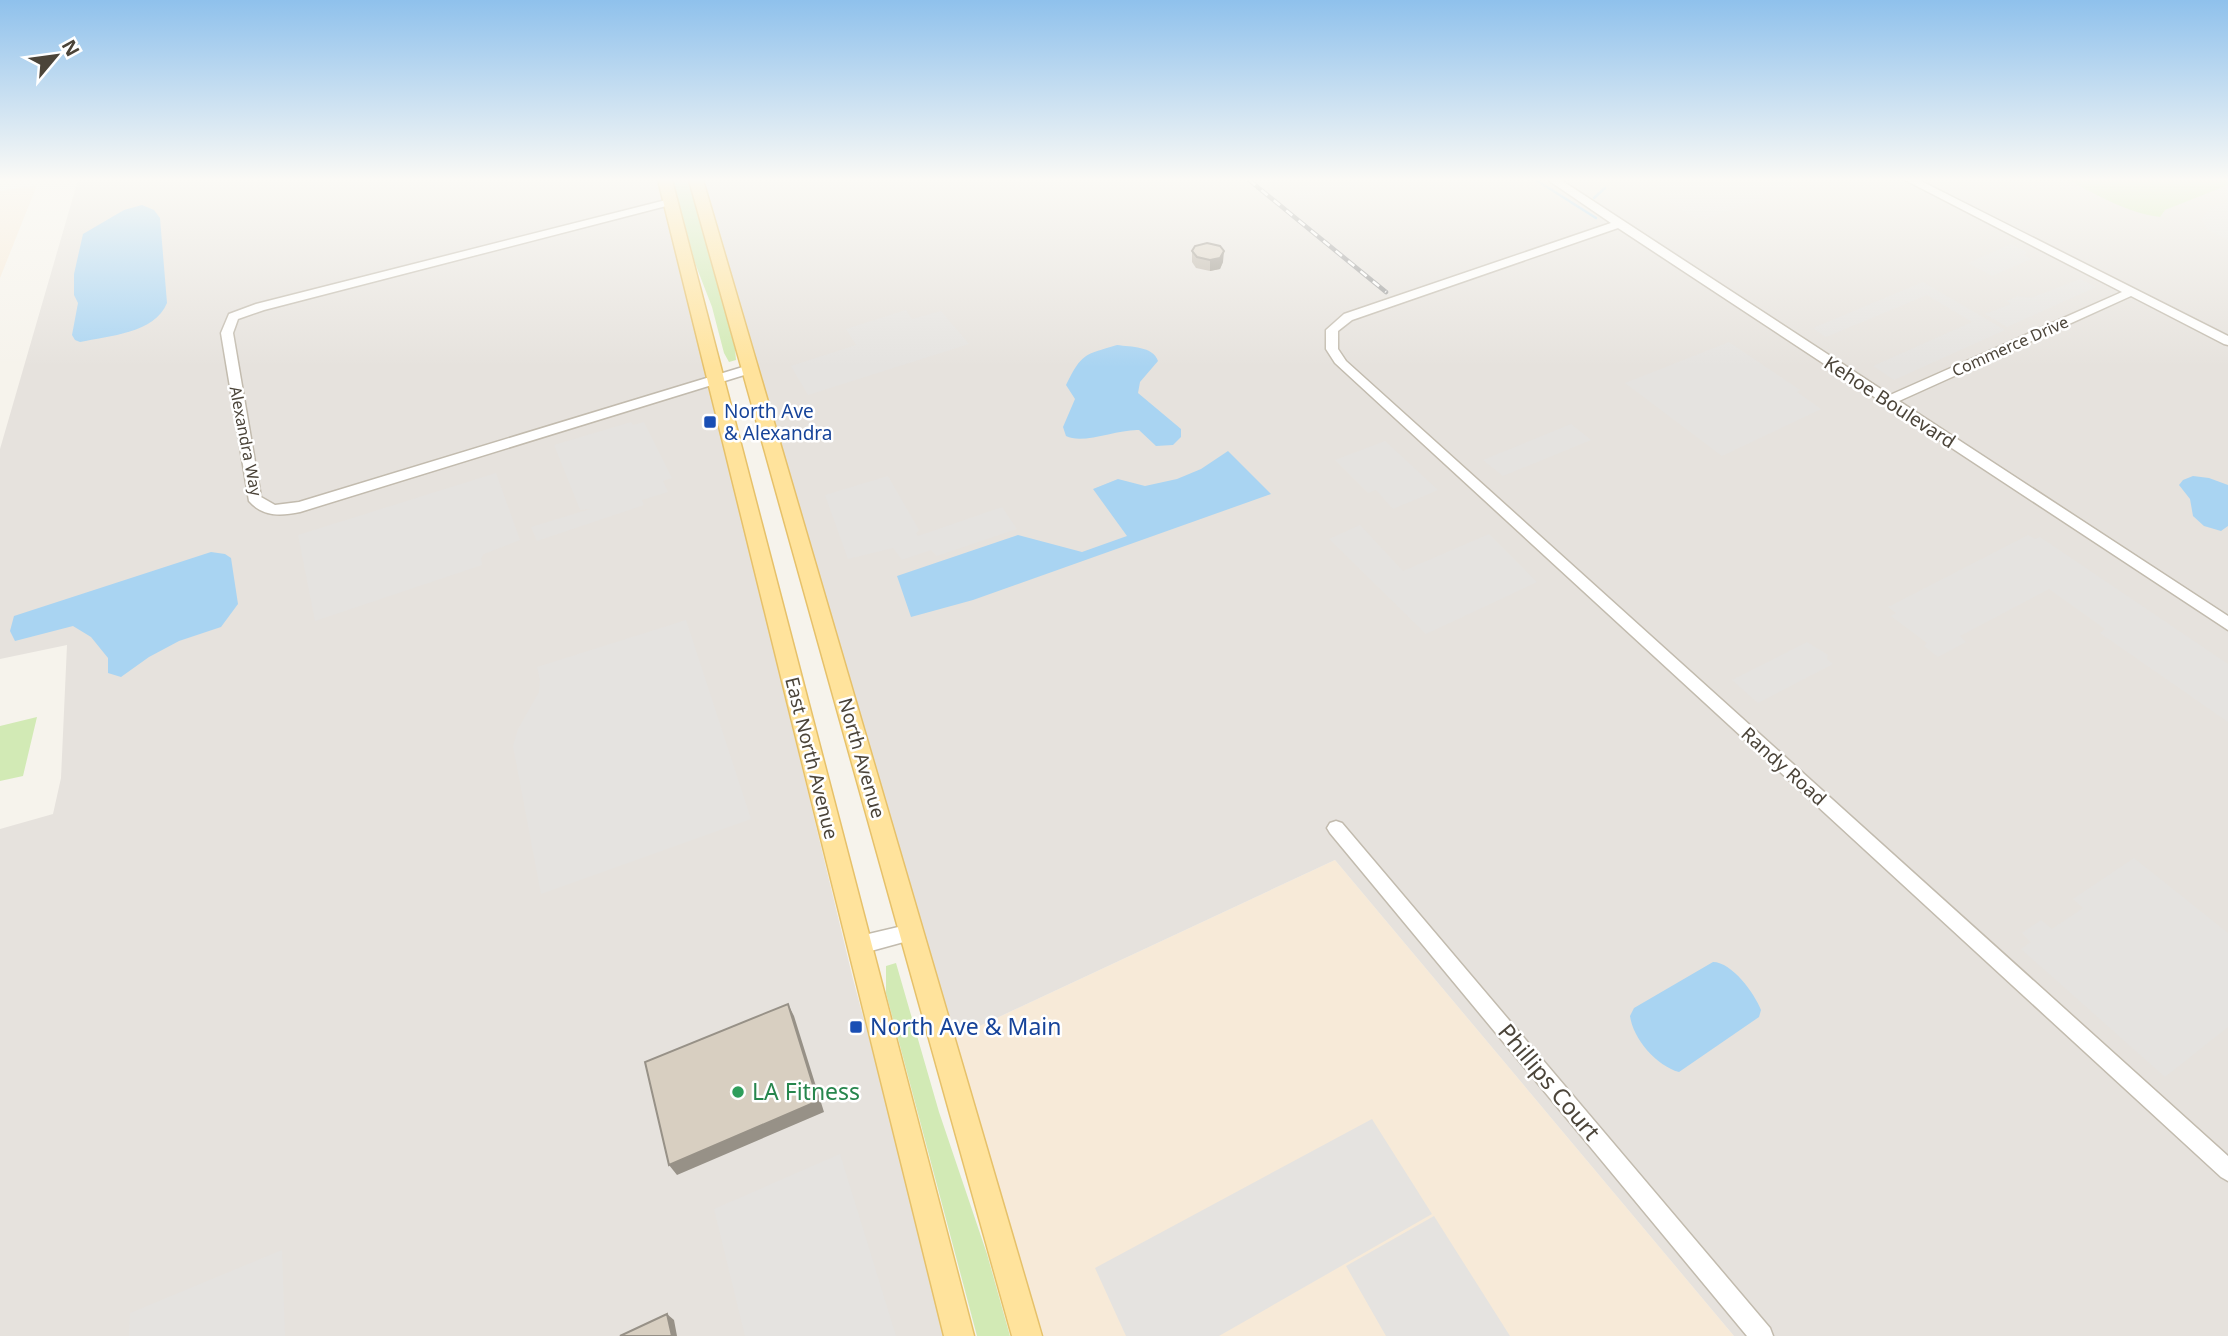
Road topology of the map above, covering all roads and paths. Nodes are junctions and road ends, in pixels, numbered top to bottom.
1 (512, 242) edge
2 (680, 242) edge
3 (714, 242) edge
4 (1563, 242) edge
5 (1648, 242) edge
6 (2033, 242) edge
7 (2131, 292) junction
8 (2228, 341) edge
9 (750, 369) junction
10 (716, 379) junction
11 (1888, 401) junction
12 (2228, 624) edge
13 (1336, 828) dead end
14 (911, 932) junction
15 (860, 945) junction
16 (2228, 1170) edge
17 (959, 1336) edge
18 (1027, 1336) edge
19 (1762, 1336) edge

1 - 10 street, Alexandra Way
2 - 10 main road, East North Avenue
3 - 9 main road, North Avenue
4 - 16 street, Randy Road
5 - 11 street, Kehoe Boulevard
6 - 7 street
7 - 8 street
7 - 11 street, Commerce Drive
9 - 10 street, Alexandra Way
9 - 14 main road, North Avenue
10 - 15 main road, East North Avenue
11 - 12 street, Kehoe Boulevard
13 - 19 street, Phillips Court
14 - 15 street
14 - 18 main road, North Avenue
15 - 17 main road, East North Avenue

